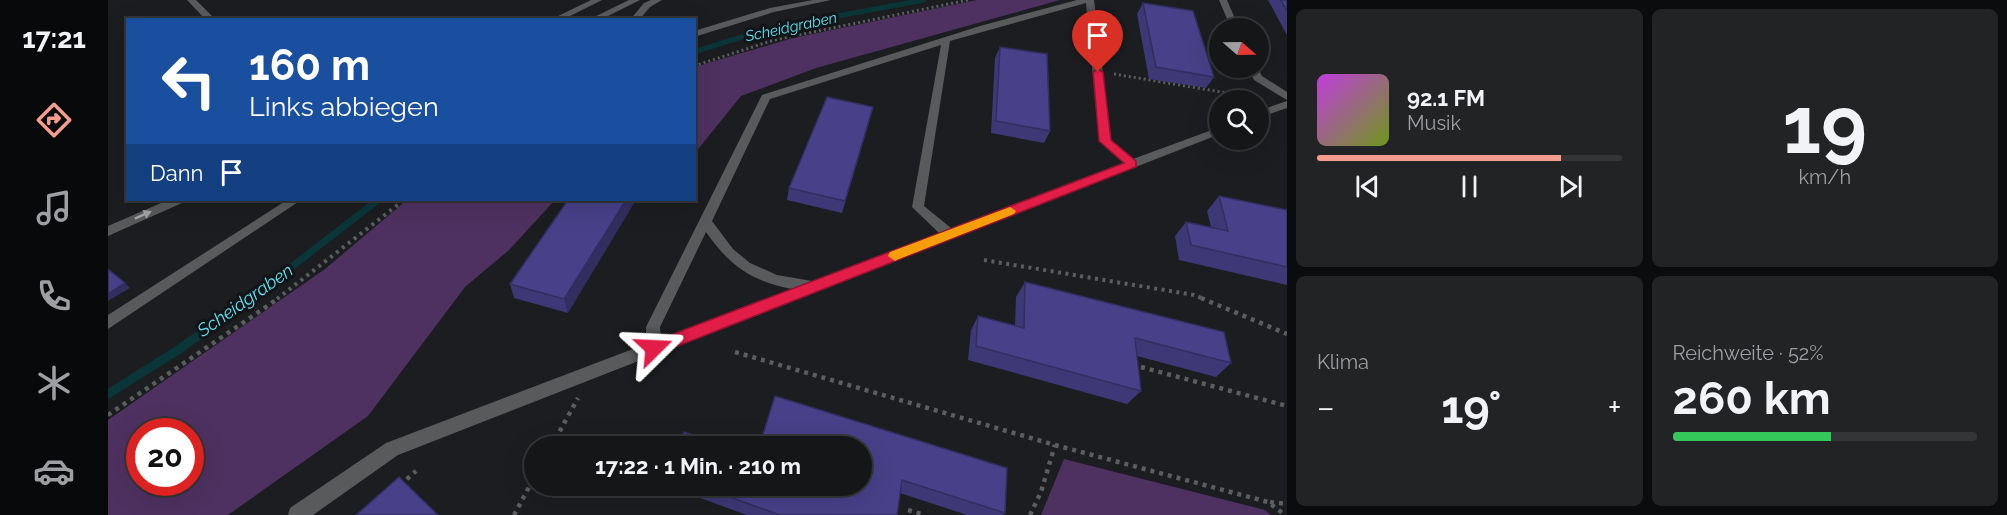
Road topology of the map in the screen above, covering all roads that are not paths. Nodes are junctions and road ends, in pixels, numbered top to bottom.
1 (191, 0) edge
2 (598, 0) edge
3 (636, 0) edge
4 (658, 0) edge
5 (780, 0) edge
6 (827, 0) edge
7 (1088, 0) edge
8 (1223, 0) edge
9 (210, 18) edge
10 (558, 18) edge
11 (596, 18) edge
12 (636, 18) edge
13 (1231, 18) edge
14 (696, 24) edge
15 (696, 33) edge
16 (946, 40) junction
17 (1258, 78) edge
18 (1287, 97) edge
19 (1287, 104) edge
20 (1269, 111) edge
21 (1209, 134) edge
22 (1132, 164) junction
23 (176, 201) edge
24 (293, 201) edge
25 (705, 221) junction
26 (108, 231) edge
27 (949, 234) junction
28 (814, 286) junction
29 (108, 322) edge
30 (654, 348) junction
31 (297, 515) edge

1 - 9 lane
2 - 10 lane
3 - 11 lane
4 - 12 lane
5 - 14 lane
6 - 15 lane
7 - 16 lane
7 - 22 lane
8 - 13 lane
16 - 25 lane
16 - 27 lane
17 - 18 lane
19 - 20 lane
21 - 22 lane
22 - 27 lane
26 -> 23 lane
24 - 29 lane
25 - 28 lane
25 - 30 lane
27 - 28 lane
28 - 30 lane
30 - 31 lane

